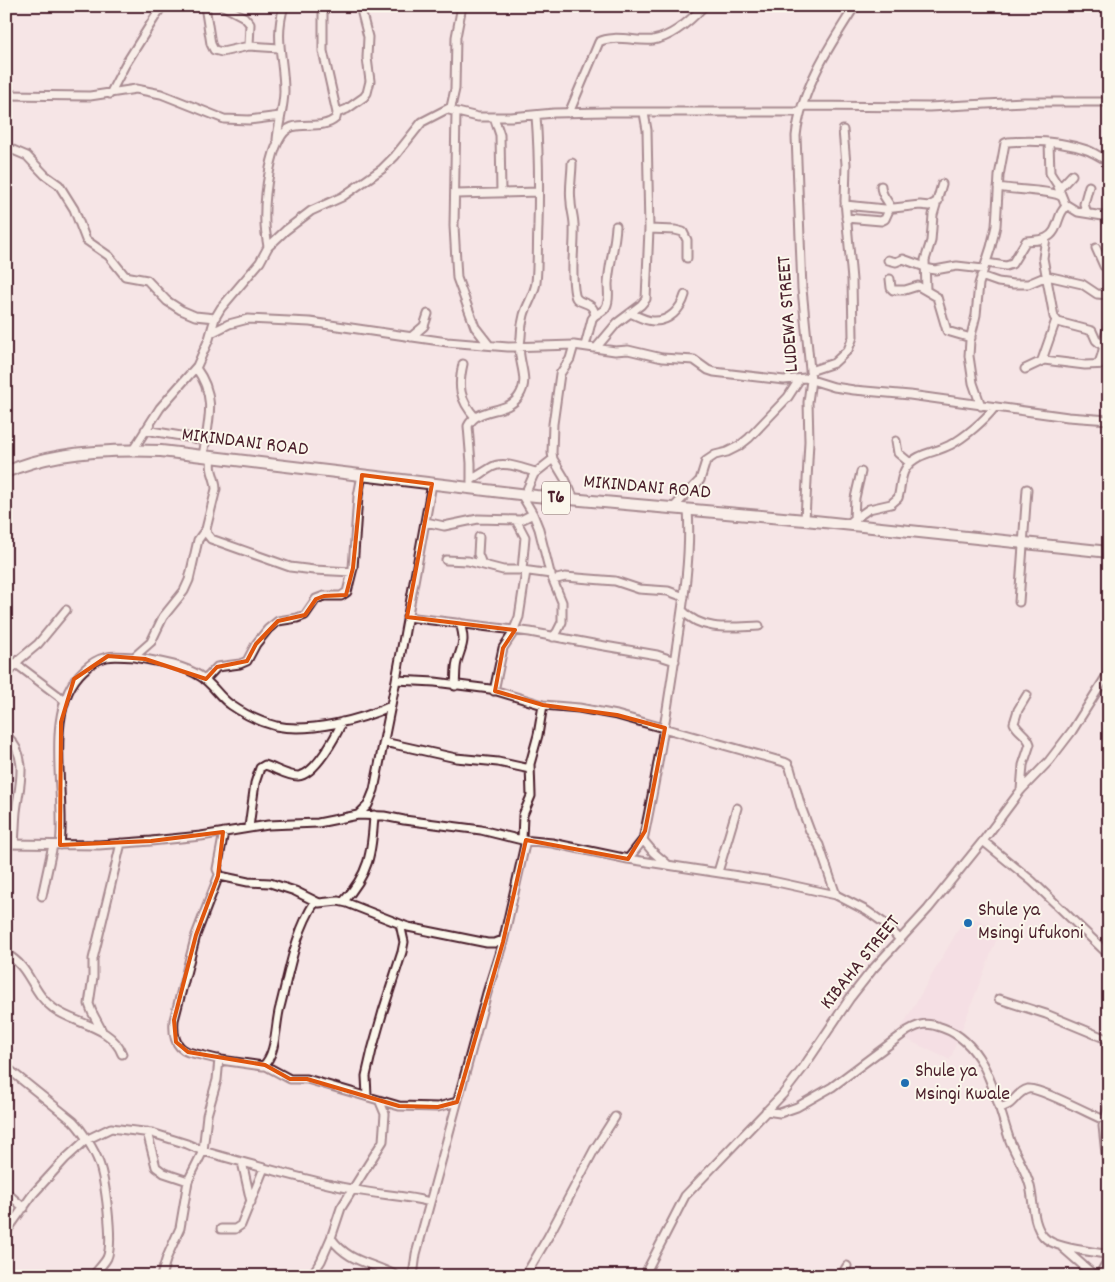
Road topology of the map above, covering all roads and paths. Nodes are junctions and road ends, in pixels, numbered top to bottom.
1 (162, 6) edge
2 (205, 6) edge
3 (223, 6) edge
4 (284, 6) edge
5 (323, 6) edge
6 (360, 6) edge
7 (462, 6) edge
8 (704, 6) edge
9 (855, 6) edge
10 (249, 46) junction
11 (279, 48) junction
12 (110, 94) junction
13 (6, 95) edge
14 (1109, 102) edge
15 (801, 109) junction
16 (452, 111) junction
17 (337, 113) junction
18 (569, 113) junction
19 (644, 113) junction
20 (280, 116) junction
21 (536, 116) junction
22 (494, 117) junction
23 (843, 130) dead end
24 (277, 143) junction
25 (1049, 143) junction
26 (6, 147) edge
27 (1109, 161) edge
28 (572, 163) dead end
29 (1072, 175) dead end
30 (942, 184) dead end
31 (881, 186) dead end
32 (1089, 186) dead end
33 (998, 187) junction
34 (538, 192) junction
35 (502, 193) junction
36 (1060, 193) junction
37 (456, 194) junction
38 (938, 200) junction
39 (845, 205) junction
40 (1067, 206) junction
41 (869, 208) junction
42 (891, 208) junction
43 (1087, 213) junction
44 (1109, 217) edge
45 (846, 218) junction
46 (866, 220) junction
47 (616, 226) dead end
48 (648, 229) junction
49 (1046, 238) junction
50 (268, 247) junction
51 (1096, 248) dead end
52 (687, 258) dead end
53 (888, 260) dead end
54 (925, 267) junction
55 (983, 269) junction
56 (1109, 269) edge
57 (1047, 276) junction
58 (890, 279) dead end
59 (926, 290) junction
60 (685, 295) dead end
61 (1109, 295) edge
62 (630, 313) junction
63 (428, 314) dead end
64 (594, 315) junction
65 (215, 318) junction
66 (1056, 320) junction
67 (1109, 326) edge
68 (211, 333) junction
69 (411, 337) junction
70 (970, 338) junction
71 (489, 345) junction
72 (574, 345) junction
73 (520, 346) junction
74 (585, 346) junction
75 (1104, 347) junction
76 (596, 348) junction
77 (1042, 360) junction
78 (463, 364) dead end
79 (1098, 364) junction
80 (1109, 364) edge
81 (196, 368) junction
82 (1025, 369) dead end
83 (810, 371) junction
84 (799, 380) junction
85 (811, 380) junction
86 (981, 406) junction
87 (994, 408) junction
88 (475, 417) junction
89 (1109, 420) edge
90 (145, 430) junction
91 (206, 440) junction
92 (896, 441) dead end
93 (133, 450) junction
94 (207, 456) junction
95 (553, 459) junction
96 (910, 463) junction
97 (6, 472) edge
98 (535, 472) junction
99 (861, 472) dead end
100 (362, 475) junction
101 (432, 484) junction
102 (471, 484) junction
103 (1028, 489) dead end
104 (523, 494) junction
105 (574, 499) junction
106 (673, 508) junction
107 (688, 509) junction
108 (533, 514) junction
109 (516, 520) junction
110 (805, 520) junction
111 (426, 522) junction
112 (850, 522) junction
113 (206, 529) junction
114 (479, 537) dead end
115 (1024, 543) junction
116 (1109, 552) edge
117 (446, 560) dead end
118 (482, 564) junction
119 (524, 570) junction
120 (352, 572) junction
121 (552, 578) junction
122 (684, 597) junction
123 (1019, 602) dead end
124 (66, 610) dead end
125 (683, 611) junction
126 (407, 617) junction
127 (460, 623) junction
128 (759, 626) dead end
129 (515, 630) junction
130 (553, 636) junction
131 (134, 657) junction
132 (675, 661) junction
133 (15, 663) junction
134 (1109, 672) edge
135 (6, 676) edge
136 (1104, 678) junction
137 (205, 680) junction
138 (396, 680) junction
139 (456, 686) junction
140 (1109, 687) edge
141 (494, 691) junction
142 (1027, 695) dead end
143 (64, 700) junction
144 (543, 705) junction
145 (391, 706) junction
146 (342, 722) junction
147 (665, 728) junction
148 (6, 735) edge
149 (384, 742) junction
150 (530, 769) junction
151 (1021, 790) junction
152 (737, 808) dead end
153 (358, 815) junction
154 (374, 815) junction
155 (249, 827) junction
156 (224, 832) junction
157 (524, 840) junction
158 (643, 840) junction
159 (983, 841) junction
160 (121, 843) junction
161 (10, 844) edge
162 (57, 845) junction
163 (628, 858) junction
164 (670, 865) junction
165 (718, 872) junction
166 (219, 875) junction
167 (836, 895) junction
168 (42, 896) dead end
169 (315, 902) junction
170 (343, 902) junction
171 (400, 924) junction
172 (503, 940) junction
173 (900, 940) junction
174 (6, 954) edge
175 (1109, 955) edge
176 (999, 999) dead end
177 (102, 1031) junction
178 (1109, 1040) edge
179 (122, 1054) dead end
180 (219, 1060) junction
181 (264, 1065) junction
182 (6, 1068) edge
183 (367, 1096) junction
184 (380, 1102) junction
185 (457, 1102) junction
186 (1109, 1106) edge
187 (999, 1108) junction
188 (766, 1111) junction
189 (615, 1117) dead end
190 (1104, 1120) junction
191 (147, 1132) junction
192 (86, 1140) junction
193 (203, 1151) junction
194 (242, 1162) junction
195 (1109, 1166) edge
196 (264, 1168) junction
197 (188, 1181) junction
198 (352, 1190) junction
199 (6, 1192) edge
200 (251, 1202) junction
201 (430, 1202) junction
202 (24, 1208) junction
203 (221, 1229) dead end
204 (6, 1232) edge
205 (331, 1238) junction
206 (1060, 1245) junction
207 (1109, 1257) edge
208 (847, 1266) dead end
209 (93, 1276) edge
210 (161, 1276) edge
211 (311, 1276) edge
212 (397, 1276) edge
213 (413, 1276) edge
214 (525, 1276) edge
215 (644, 1276) edge
216 (841, 1276) edge
217 (1095, 1276) edge
218 (1099, 1276) edge

1 - 12 street
2 - 10 street
3 - 10 street
4 - 11 street
5 - 17 street
6 - 17 street
7 - 16 street
8 - 18 street
9 - 15 street, LUDEWA STREET
10 - 11 street
11 - 20 street
12 - 13 street
12 - 20 street
14 - 15 street
15 - 19 street
15 - 83 street, LUDEWA STREET
16 - 22 street
16 - 37 street
16 - 50 street
17 - 24 street
18 - 19 street
18 - 21 street
19 - 48 street
20 - 24 street
21 - 22 street
21 - 34 street
22 - 35 street
23 - 39 street
24 - 50 street
25 - 27 street
25 - 33 street
25 - 36 street
26 - 65 street
28 - 64 street
29 - 36 street
30 - 38 street
31 - 42 street
32 - 43 street
33 - 36 street
33 - 55 street
34 - 35 street
34 - 73 street
35 - 37 street
36 - 40 street
37 - 71 street
38 - 42 street
38 - 54 street
39 - 41 street
39 - 45 street
40 - 43 street
40 - 49 street
41 - 42 street
41 - 46 street
42 - 46 street
43 - 44 street
45 - 46 street
45 - 83 street
47 - 64 street
48 - 52 street
48 - 62 street
49 - 55 street
49 - 57 street
50 - 65 street
51 - 56 street
53 - 54 street
54 - 55 street
54 - 59 street
55 - 57 street
55 - 70 street
57 - 61 street
57 - 66 street
58 - 59 street
59 - 70 street
60 - 62 street
62 - 76 street
63 - 69 street
64 - 74 street
65 - 68 street
66 - 75 street
66 - 77 street
67 - 75 street
68 - 69 street
68 - 81 street
69 - 71 street
70 - 86 street
71 - 73 street
72 - 73 street
72 - 74 street
72 - 95 street
73 - 88 street
74 - 76 street
75 - 79 street
76 - 84 street
77 - 79 street
77 - 82 street
78 - 88 street
79 - 80 street
81 - 90 street
81 - 91 street
83 - 85 street, LUDEWA STREET
84 - 85 street
84 - 106 street
85 - 86 street
85 - 110 street, LUDEWA STREET
86 - 87 street
87 - 89 street
87 - 96 street
88 - 102 street
90 - 91 street
90 - 93 street
91 - 94 street
92 - 96 street
93 - 94 highway, MIKINDANI ROAD / T6
93 - 97 highway, MIKINDANI ROAD / T6
94 - 100 highway, MIKINDANI ROAD / T6
94 - 113 street
95 - 98 street
95 - 105 street
96 - 112 street
98 - 102 street
98 - 104 street
99 - 112 street
100 - 101 highway, MIKINDANI ROAD / T6
100 - 120 street
101 - 102 highway, MIKINDANI ROAD / T6
101 - 111 street
102 - 104 highway, MIKINDANI ROAD / T6
103 - 115 street
104 - 105 highway, MIKINDANI ROAD / T6
104 - 108 street
105 - 106 highway, MIKINDANI ROAD / T6
106 - 107 highway, MIKINDANI ROAD / T6
107 - 110 highway, MIKINDANI ROAD / T6
107 - 122 street
108 - 109 street
108 - 121 street
109 - 111 street
109 - 119 street
110 - 112 highway, MIKINDANI ROAD / T6
111 - 126 street
112 - 115 highway, MIKINDANI ROAD / T6
113 - 120 street
113 - 131 street
114 - 118 street
115 - 116 highway, MIKINDANI ROAD / T6
115 - 123 street
117 - 118 street
118 - 119 street
119 - 121 street
119 - 129 street
120 - 137 street
121 - 122 street
121 - 130 street
122 - 125 street
124 - 133 street
125 - 128 street
125 - 132 street
126 - 127 street
126 - 138 street
127 - 129 street
127 - 139 street
129 - 130 street
129 - 141 street
130 - 132 street
131 - 137 street
131 - 143 street
132 - 147 street
133 - 135 street
133 - 143 street
134 - 136 street, KIBAHA STREET
136 - 140 street
136 - 151 street, KIBAHA STREET
137 - 146 street
138 - 139 street
138 - 145 street
139 - 141 street
141 - 144 street
142 - 151 street
143 - 162 street
144 - 147 street
144 - 150 street
145 - 146 street
145 - 149 street
146 - 155 street
147 - 158 street
147 - 167 street
148 - 161 street
149 - 150 street
149 - 153 street
150 - 157 street
151 - 159 street, KIBAHA STREET
152 - 165 street
153 - 154 street
153 - 155 street
154 - 157 street
154 - 170 street
155 - 156 street
156 - 160 street
156 - 166 street
157 - 163 street
157 - 172 street
158 - 163 street
158 - 164 street
159 - 173 street, KIBAHA STREET
159 - 175 street
160 - 162 street
160 - 177 street
161 - 162 street
162 - 168 street
163 - 164 street
164 - 165 street
165 - 167 street
166 - 169 street
166 - 180 street
167 - 173 street
169 - 170 street
169 - 181 street
170 - 171 street
171 - 172 street
171 - 183 street
172 - 185 street
173 - 188 street, KIBAHA STREET
174 - 177 street
176 - 178 street
177 - 179 street
180 - 181 street
180 - 193 street
181 - 183 street
182 - 192 street
183 - 184 street
184 - 185 street
184 - 198 street
185 - 201 street
186 - 190 street
187 - 188 street
187 - 190 street
187 - 206 street
188 - 215 street, KIBAHA STREET
189 - 214 street
190 - 195 street
191 - 192 street
191 - 193 street
191 - 197 street
192 - 202 street
192 - 209 street
193 - 194 street
193 - 197 street
194 - 196 street
194 - 200 street
196 - 198 street
196 - 200 street
197 - 210 street
198 - 201 street
198 - 205 street
199 - 202 street
200 - 203 street
201 - 213 street
202 - 204 street
205 - 211 street
205 - 212 street
206 - 207 street
206 - 217 street
207 - 218 street
208 - 216 street

